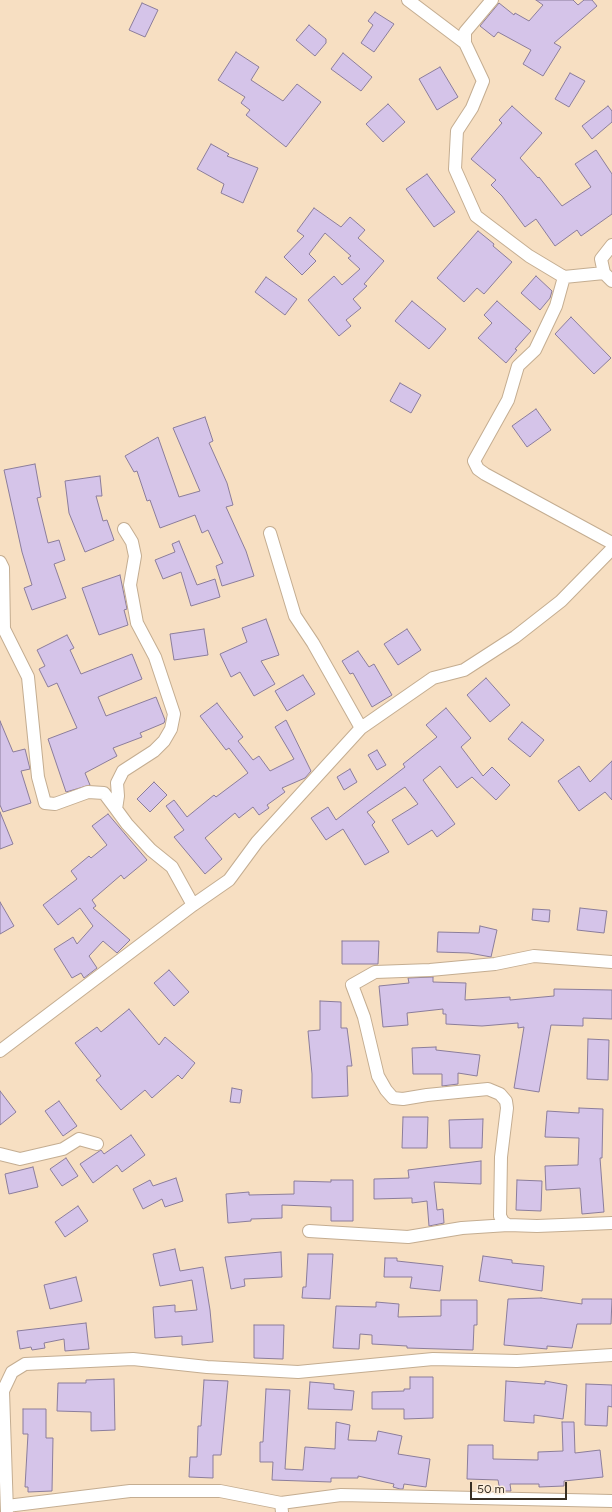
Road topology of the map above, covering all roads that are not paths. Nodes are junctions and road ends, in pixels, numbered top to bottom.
1 (408, 0) edge
2 (492, 0) edge
3 (465, 43) junction
4 (612, 244) edge
5 (564, 276) junction
6 (608, 277) edge
7 (124, 529) dead end
8 (270, 534) dead end
9 (612, 543) edge
10 (612, 549) edge
11 (0, 562) edge
12 (361, 728) junction
13 (116, 809) junction
14 (193, 904) junction
15 (612, 962) edge
16 (0, 1051) edge
17 (97, 1144) dead end
18 (0, 1154) edge
19 (612, 1223) edge
20 (508, 1224) junction
21 (309, 1231) dead end
22 (612, 1355) edge
23 (612, 1501) edge
24 (282, 1508) edge
25 (7, 1509) edge

1 - 3 street
2 - 3 street
3 - 5 street
4 - 6 street
5 - 6 street
5 - 9 street
7 - 13 street
8 - 12 street
10 - 12 street
11 - 13 street
12 - 14 street
13 - 14 street
14 - 16 street
15 - 20 street
17 - 18 street
19 - 20 street
20 - 21 street
22 - 25 street
23 - 24 street
24 - 25 street

